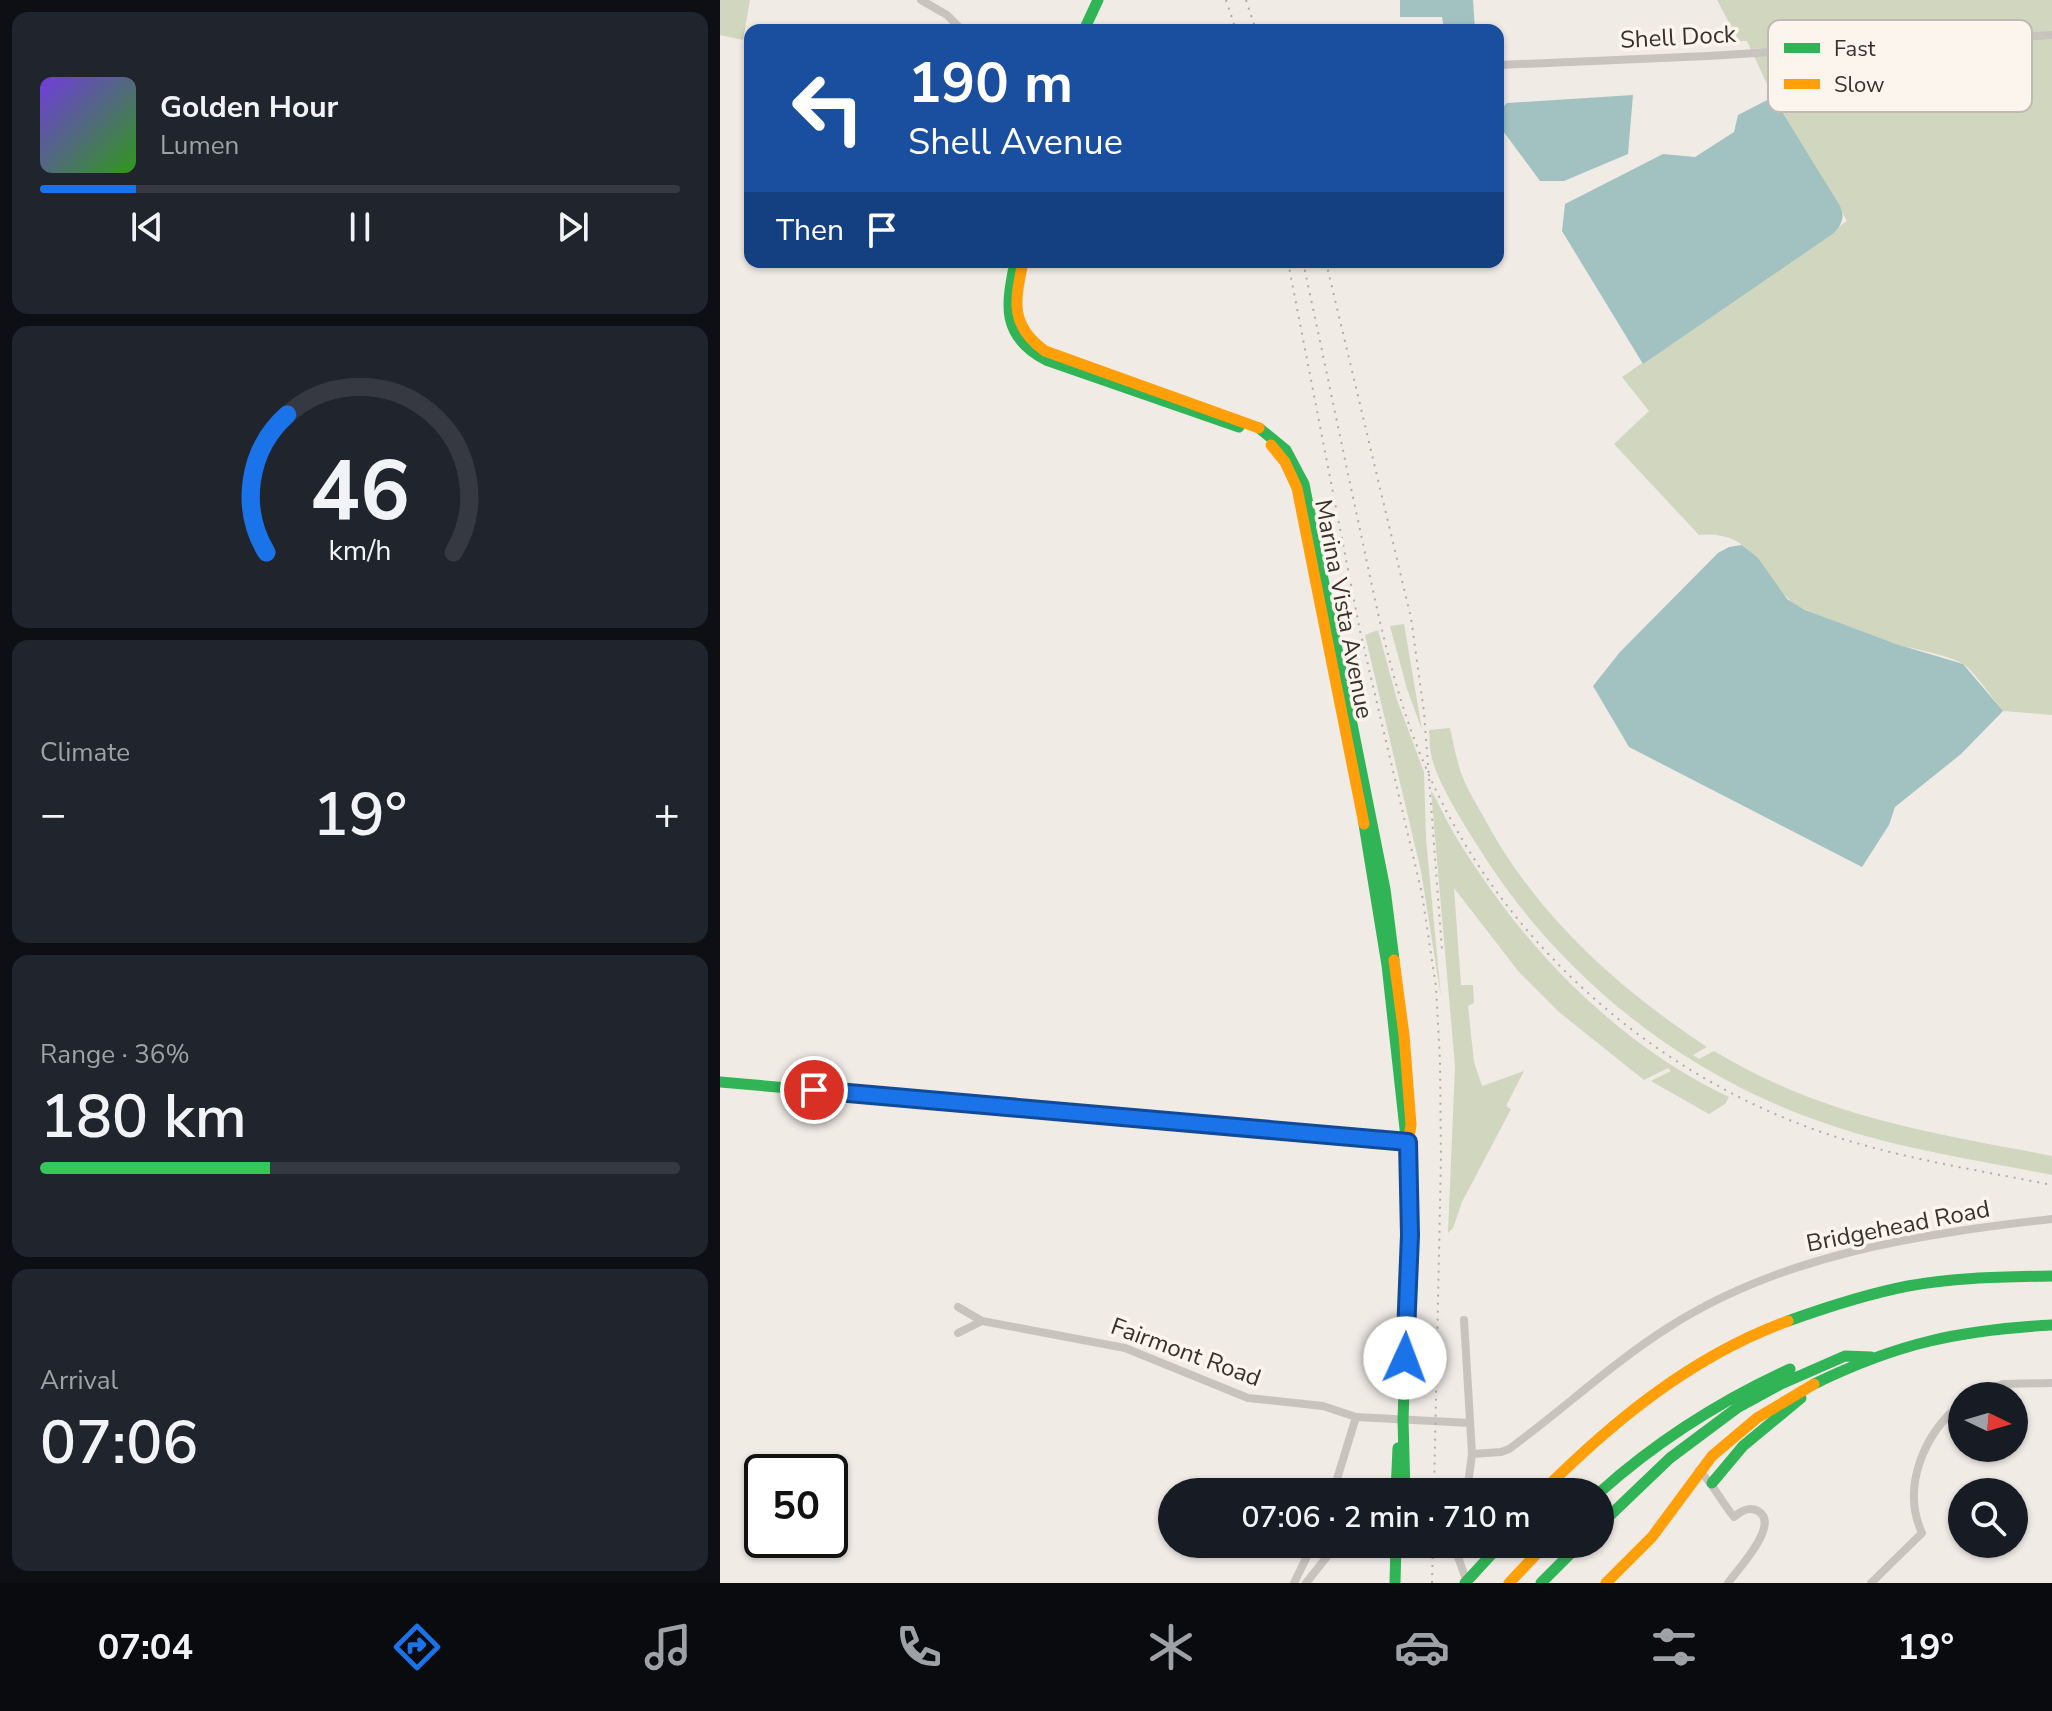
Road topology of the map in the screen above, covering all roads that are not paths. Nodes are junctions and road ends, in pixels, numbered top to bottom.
1 (921, 0) edge
2 (1098, 0) edge
3 (956, 24) edge
4 (1087, 24) edge
5 (2052, 35) edge
6 (2032, 36) edge
7 (1768, 53) edge
8 (1504, 65) edge
9 (1014, 268) edge
10 (1022, 268) edge
11 (720, 1082) edge
12 (1408, 1142) junction
13 (2052, 1219) edge
14 (2052, 1276) edge
15 (958, 1307) dead end
16 (1464, 1320) dead end
17 (982, 1321) junction
18 (2052, 1325) edge
19 (958, 1333) dead end
20 (1876, 1357) junction
21 (1827, 1363) junction
22 (2028, 1383) edge
23 (2052, 1383) edge
24 (1815, 1385) junction
25 (1948, 1416) edge
26 (1356, 1417) junction
27 (1403, 1420) junction
28 (1470, 1423) junction
29 (1472, 1454) junction
30 (1699, 1470) junction
31 (1337, 1478) edge
32 (1397, 1478) edge
33 (1405, 1478) edge
34 (1469, 1478) edge
35 (1556, 1478) edge
36 (1614, 1480) edge
37 (1712, 1483) junction
38 (1614, 1512) edge
39 (1306, 1558) edge
40 (1326, 1558) edge
41 (1396, 1558) edge
42 (1403, 1558) edge
43 (1458, 1558) edge
44 (1490, 1558) edge
45 (1491, 1558) edge
46 (1533, 1558) edge
47 (1566, 1558) edge
48 (1513, 1579) edge
49 (1294, 1583) edge
50 (1306, 1583) edge
51 (1395, 1583) edge
52 (1402, 1583) edge
53 (1467, 1583) edge
54 (1477, 1583) edge
55 (1541, 1583) edge
56 (1606, 1583) edge
57 (1728, 1583) edge
58 (1871, 1583) edge

1 - 3 street
2 - 4 main road
5 - 6 street, Shell Dock
7 - 8 street, Shell Dock
9 - 12 main road, Marina Vista Avenue
10 - 12 main road, Marina Vista Avenue
11 - 12 main road
12 - 27 main road, Marina Vista Avenue
13 - 29 street, Bridgehead Road
14 - 35 main road
15 - 17 street, Fairmont Road
16 - 28 street
17 - 19 street
17 - 26 street, Fairmont Road
18 - 20 main road
20 - 21 main road
20 - 24 main road
21 - 36 main road
21 - 38 main road
22 - 23 street
24 - 30 main road
24 - 37 main road
25 - 58 street
26 - 27 street, Fairmont Road
26 - 31 street
27 - 28 street, Fairmont Road
27 - 32 main road, Marina Vista Avenue
27 - 33 main road, Marina Vista Avenue
28 - 29 street
29 - 34 street
30 - 37 street
30 - 56 main road
37 - 57 street
39 - 49 street
40 - 50 street
41 - 51 main road
42 - 52 main road
43 - 53 street
44 - 53 main road
45 - 54 main road
46 - 48 main road
47 - 55 main road

